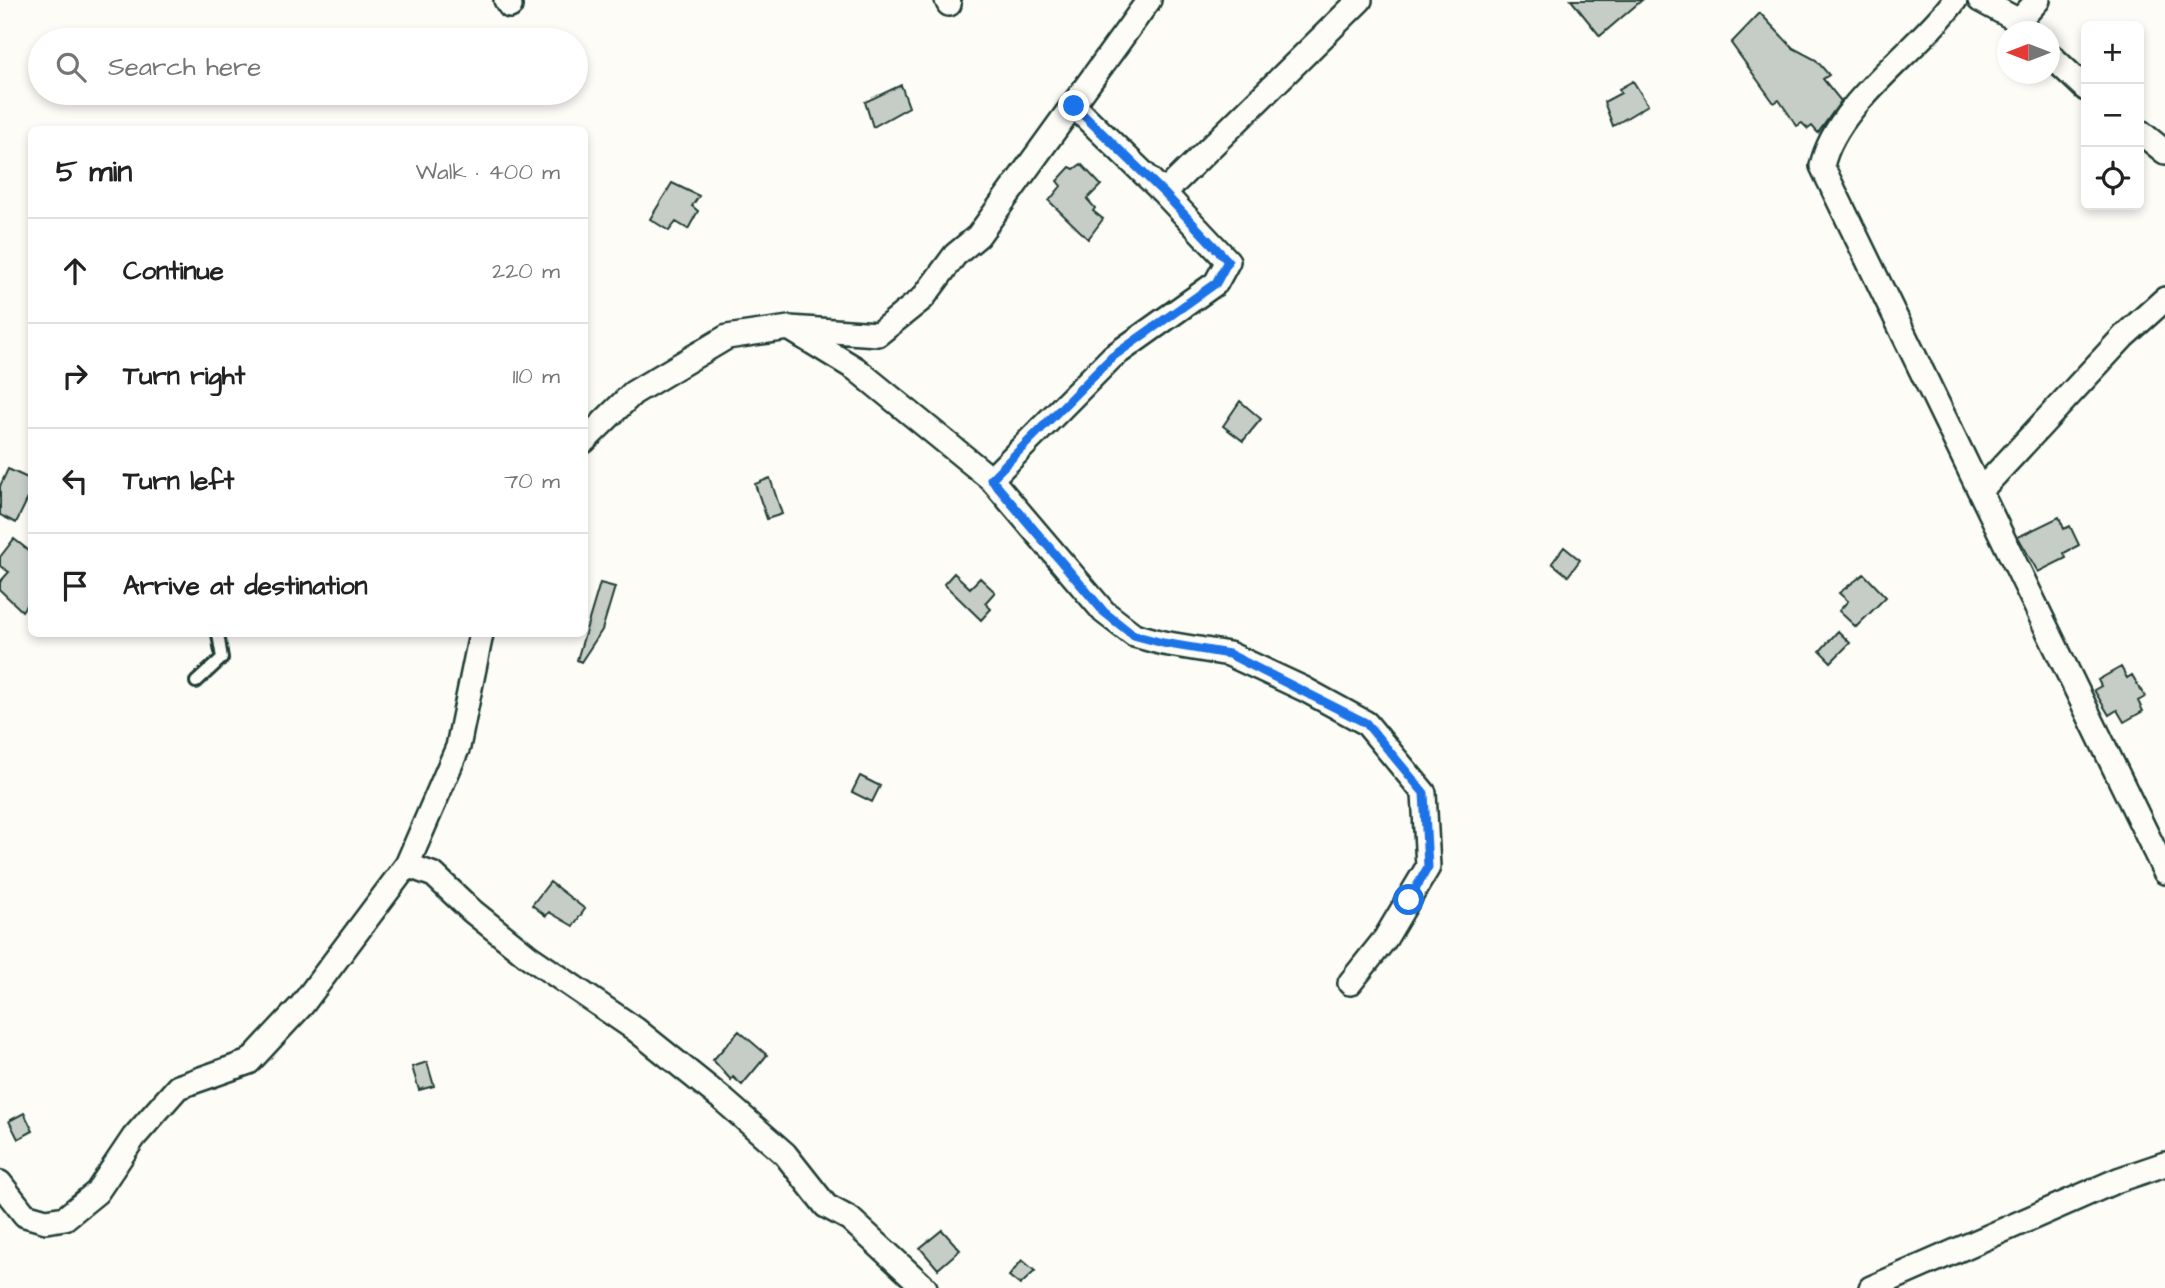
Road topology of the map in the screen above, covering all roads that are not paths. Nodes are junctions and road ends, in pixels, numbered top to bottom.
1 (1149, 0) edge
2 (1360, 0) edge
3 (1955, 0) edge
4 (1980, 0) edge
5 (2038, 0) edge
6 (2015, 21) edge
7 (2026, 21) edge
8 (2060, 65) edge
9 (2081, 84) edge
10 (1074, 106) junction
11 (2144, 135) edge
12 (2165, 152) edge
13 (1164, 193) junction
14 (2165, 299) edge
15 (789, 328) junction
16 (588, 438) edge
17 (991, 479) junction
18 (1982, 489) junction
19 (218, 637) edge
20 (480, 637) edge
21 (196, 682) dead end
22 (407, 865) junction
23 (2165, 872) edge
24 (1350, 983) dead end
25 (2165, 1164) edge
26 (0, 1183) edge
27 (925, 1288) edge
28 (1871, 1288) edge

1 - 10 street
2 - 13 street
3 - 18 street
4 - 6 street
5 - 7 street
8 - 9 street
10 - 13 street
10 - 15 street
11 - 12 street
13 - 17 street
14 - 18 street
15 - 16 street
15 - 17 street
17 - 24 street
18 - 23 street
19 - 21 lane
20 - 22 street
22 - 26 street
22 - 27 street
25 - 28 street

